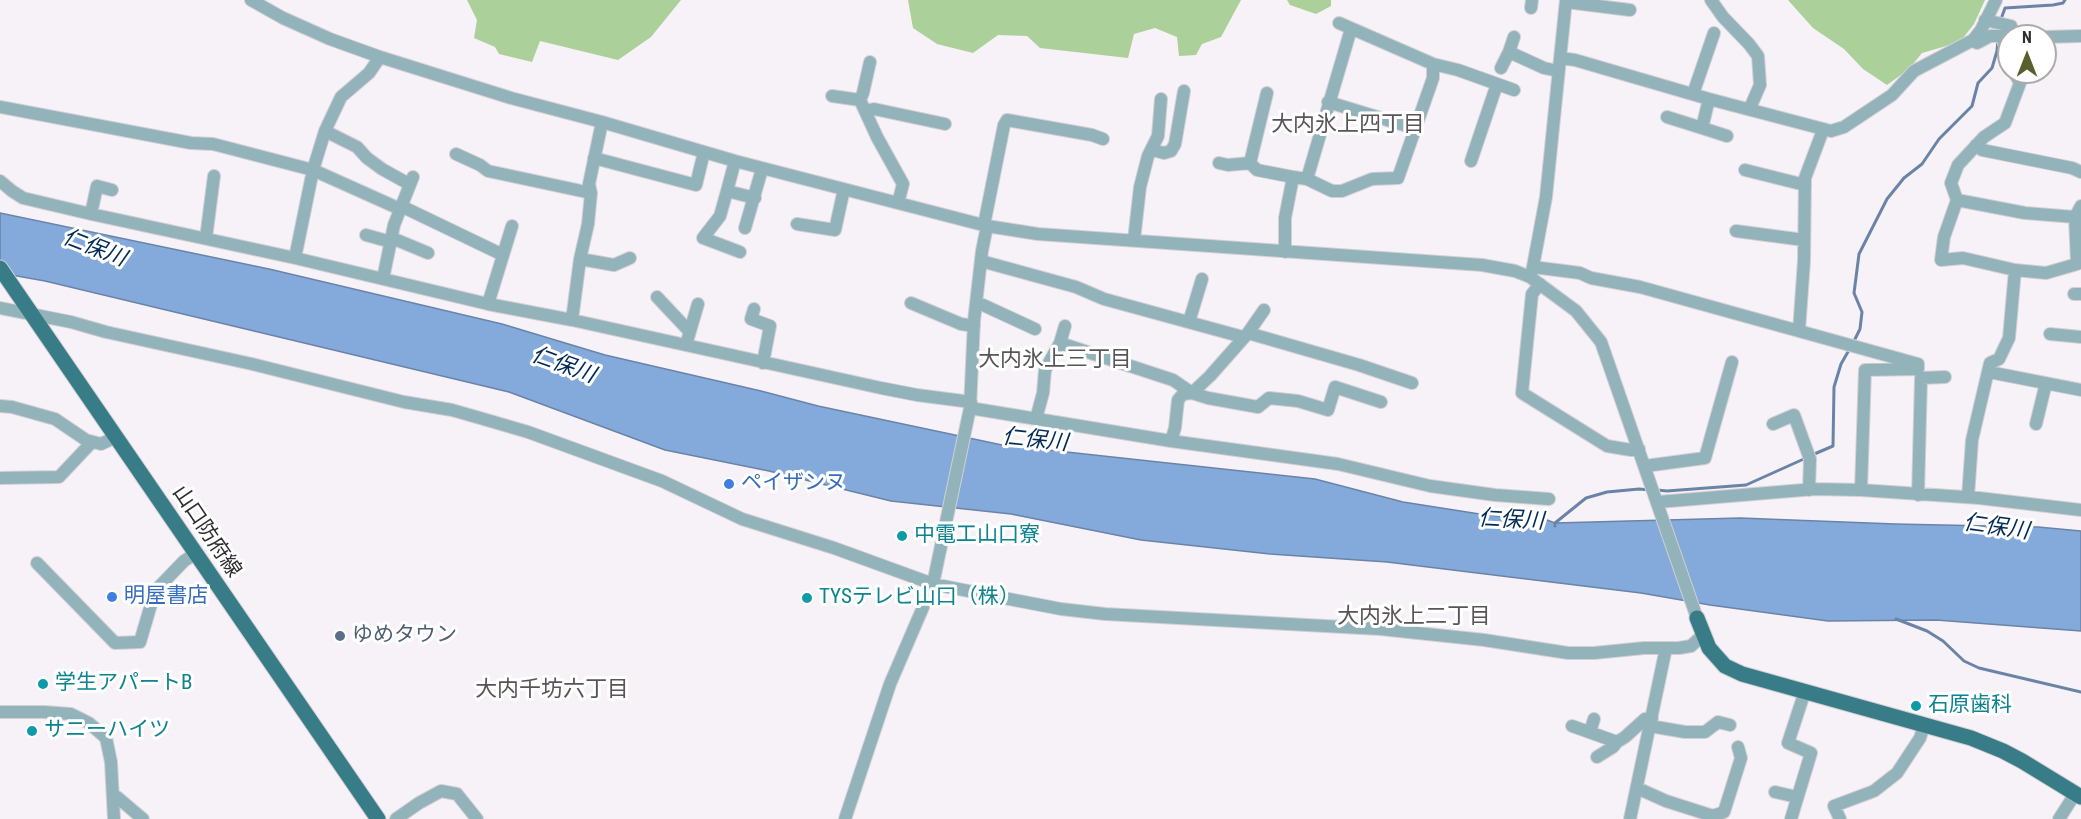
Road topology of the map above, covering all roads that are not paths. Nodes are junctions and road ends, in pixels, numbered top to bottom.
1 (251, 0) edge
2 (1711, 0) edge
3 (1996, 0) edge
4 (1566, 1) edge
5 (1630, 10) dead end
6 (1985, 20) junction
7 (1339, 23) dead end
8 (2002, 24) edge
9 (1351, 29) junction
10 (1714, 33) dead end
11 (1997, 36) edge
12 (2081, 36) edge
13 (1514, 37) dead end
14 (2057, 37) edge
15 (1973, 40) junction
16 (1509, 52) junction
17 (380, 57) junction
18 (1560, 58) junction
19 (870, 62) dead end
20 (1433, 64) junction
21 (1501, 68) dead end
22 (1558, 71) junction
23 (1497, 84) junction
24 (2020, 84) edge
25 (1514, 90) dead end
26 (1184, 91) dead end
27 (1267, 93) dead end
28 (1693, 94) junction
29 (831, 96) dead end
30 (1161, 99) dead end
31 (1709, 99) junction
32 (1328, 102) junction
33 (863, 105) junction
34 (0, 107) edge
35 (1750, 108) junction
36 (1667, 117) dead end
37 (602, 122) junction
38 (945, 124) dead end
39 (1702, 128) junction
40 (1417, 129) junction
41 (1822, 130) junction
42 (325, 131) junction
43 (1727, 136) dead end
44 (1103, 139) dead end
45 (1976, 145) junction
46 (1152, 150) junction
47 (704, 152) junction
48 (456, 154) dead end
49 (594, 158) junction
50 (735, 161) junction
51 (1471, 161) dead end
52 (1220, 164) dead end
53 (1250, 164) junction
54 (762, 169) junction
55 (313, 170) junction
56 (1745, 170) dead end
57 (2081, 172) edge
58 (214, 176) dead end
59 (1293, 177) junction
60 (1307, 179) junction
61 (0, 181) edge
62 (1805, 185) junction
63 (844, 189) junction
64 (112, 190) dead end
65 (727, 191) junction
66 (591, 193) junction
67 (755, 198) junction
68 (1957, 200) junction
69 (898, 203) junction
70 (400, 208) junction
71 (2078, 211) edge
72 (91, 214) junction
73 (797, 224) dead end
74 (512, 226) dead end
75 (985, 226) junction
76 (745, 228) dead end
77 (1736, 231) dead end
78 (366, 235) dead end
79 (206, 238) junction
80 (392, 240) junction
81 (1134, 240) junction
82 (1804, 240) junction
83 (740, 252) dead end
84 (1285, 252) junction
85 (428, 253) dead end
86 (503, 255) junction
87 (295, 258) junction
88 (630, 258) dead end
89 (580, 259) junction
90 (981, 261) junction
91 (0, 268) edge
92 (2015, 270) junction
93 (1534, 276) junction
94 (383, 279) junction
95 (1202, 279) dead end
96 (657, 297) dead end
97 (911, 303) dead end
98 (488, 304) junction
99 (698, 304) dead end
100 (976, 304) junction
101 (0, 308) edge
102 (754, 309) dead end
103 (1264, 310) dead end
104 (30, 312) junction
105 (572, 320) junction
106 (1190, 322) junction
107 (974, 326) junction
108 (1065, 326) dead end
109 (1035, 329) dead end
110 (689, 331) junction
111 (1799, 331) junction
112 (2050, 334) dead end
113 (1246, 335) junction
114 (2081, 337) edge
115 (1060, 343) junction
116 (686, 345) junction
117 (1732, 362) dead end
118 (763, 363) junction
119 (1989, 372) junction
120 (1945, 378) dead end
121 (1412, 383) dead end
122 (2046, 383) junction
123 (2081, 390) edge
124 (1192, 393) junction
125 (1381, 402) dead end
126 (0, 406) edge
127 (970, 407) junction
128 (1036, 419) junction
129 (1773, 424) dead end
130 (2036, 424) dead end
131 (116, 437) junction
132 (1171, 441) junction
133 (92, 442) junction
134 (1639, 449) junction
135 (1645, 466) junction
136 (0, 478) edge
137 (1809, 490) junction
138 (1861, 490) junction
139 (1918, 495) junction
140 (1968, 497) junction
141 (1549, 499) dead end
142 (1659, 508) junction
143 (2081, 510) edge
144 (196, 553) junction
145 (37, 562) dead end
146 (933, 584) junction
147 (1697, 616) joint
148 (1703, 635) junction
149 (1666, 648) junction
150 (1805, 691) junction
151 (0, 712) edge
152 (1594, 719) dead end
153 (1651, 722) junction
154 (1730, 725) dead end
155 (1924, 725) junction
156 (1572, 726) dead end
157 (1590, 732) junction
158 (1617, 741) junction
159 (1738, 747) dead end
160 (1597, 757) dead end
161 (1637, 788) junction
162 (1775, 792) dead end
163 (113, 796) junction
164 (2078, 796) edge
165 (1797, 797) junction
166 (114, 819) edge
167 (143, 819) edge
168 (378, 819) edge
169 (396, 819) edge
170 (477, 819) edge
171 (845, 819) edge
172 (1630, 819) edge
173 (1791, 819) edge
174 (1840, 819) edge
175 (2059, 819) edge

1 - 17 street
2 - 35 street
3 - 6 street
4 - 5 street
4 - 18 street
6 - 8 street
6 - 15 street
7 - 9 street
9 - 20 street
9 - 32 street
10 - 28 street
11 - 15 street
12 - 14 street
13 - 16 street
15 - 41 street
16 - 21 street
16 - 22 street
17 - 37 street
17 - 42 street
18 - 22 street
18 - 28 street
19 - 33 street
20 - 23 street
20 - 40 street
22 - 93 street
23 - 25 street
23 - 51 street
24 - 45 street
26 - 46 street
27 - 53 street
28 - 31 street
29 - 33 street
30 - 46 street
31 - 35 street
31 - 39 street
32 - 40 street
32 - 60 street
33 - 38 street
33 - 69 street
34 - 55 street
35 - 41 street
36 - 39 street
37 - 47 street
37 - 49 street
39 - 43 street
40 - 60 street
41 - 62 street
42 - 55 street
42 - 70 street
44 - 75 street
45 - 57 street
45 - 68 street
46 - 81 street
47 - 49 street
47 - 50 street
48 - 66 street
49 - 66 street
50 - 54 street
50 - 65 street
52 - 53 street
53 - 59 street
54 - 63 street
54 - 67 street
55 - 70 street
55 - 87 street
56 - 62 street
58 - 79 street
59 - 60 street
59 - 84 street
61 - 72 street
62 - 82 street
63 - 69 street
63 - 73 street
64 - 72 street
65 - 67 street
65 - 83 street
66 - 89 street
67 - 76 street
68 - 71 street
68 - 92 street
69 - 75 street
70 - 80 street
70 - 86 street
71 - 92 street
72 - 79 street
74 - 86 street
75 - 81 street
75 - 90 street
77 - 82 street
78 - 80 street
79 - 87 street
80 - 85 street
80 - 94 street
81 - 84 street
82 - 111 street
84 - 93 street
86 - 98 street
87 - 94 street
88 - 89 street
89 - 105 street
90 - 100 street
90 - 106 street
91 - 104 main road, 山口防府線
92 - 119 street
93 - 111 street
93 - 134 street
93 - 134 street
94 - 98 street
95 - 106 street
96 - 110 street
97 - 107 street
98 - 105 street
99 - 110 street
100 - 107 street
100 - 109 street
101 - 104 street
102 - 118 street
103 - 113 street
104 - 131 main road, 山口防府線
104 - 146 street
105 - 116 street
106 - 113 street
107 - 127 street
108 - 115 street
110 - 116 street
111 - 138 street
112 - 114 street
113 - 121 street
113 - 124 street
115 - 124 street
115 - 128 street
116 - 118 street
117 - 135 street
118 - 127 street
119 - 122 street
119 - 140 street
120 - 139 street
122 - 123 street
122 - 130 street
124 - 125 street
124 - 132 street
126 - 133 street
127 - 128 street
127 - 146 street
128 - 132 street
129 - 137 street
131 - 133 street
131 - 144 main road, 山口防府線
132 - 141 street
133 - 136 street
134 - 135 street
135 - 142 street
137 - 138 street
137 - 142 street
138 - 139 street
139 - 140 street
140 - 143 street
142 - 147 street
144 - 145 street
144 - 168 main road, 山口防府線
146 - 149 street
146 - 171 street
147 - 148 main road
148 - 149 street
148 - 150 main road
149 - 153 street
150 - 155 main road
150 - 165 street
151 - 163 street
152 - 157 street
153 - 154 street
153 - 158 street
153 - 161 street
155 - 164 main road
155 - 174 street
156 - 157 street
157 - 158 street
158 - 160 street
159 - 161 street
161 - 172 street
162 - 165 street
163 - 166 street
163 - 167 street
164 - 175 street
165 - 173 street
169 - 170 street

